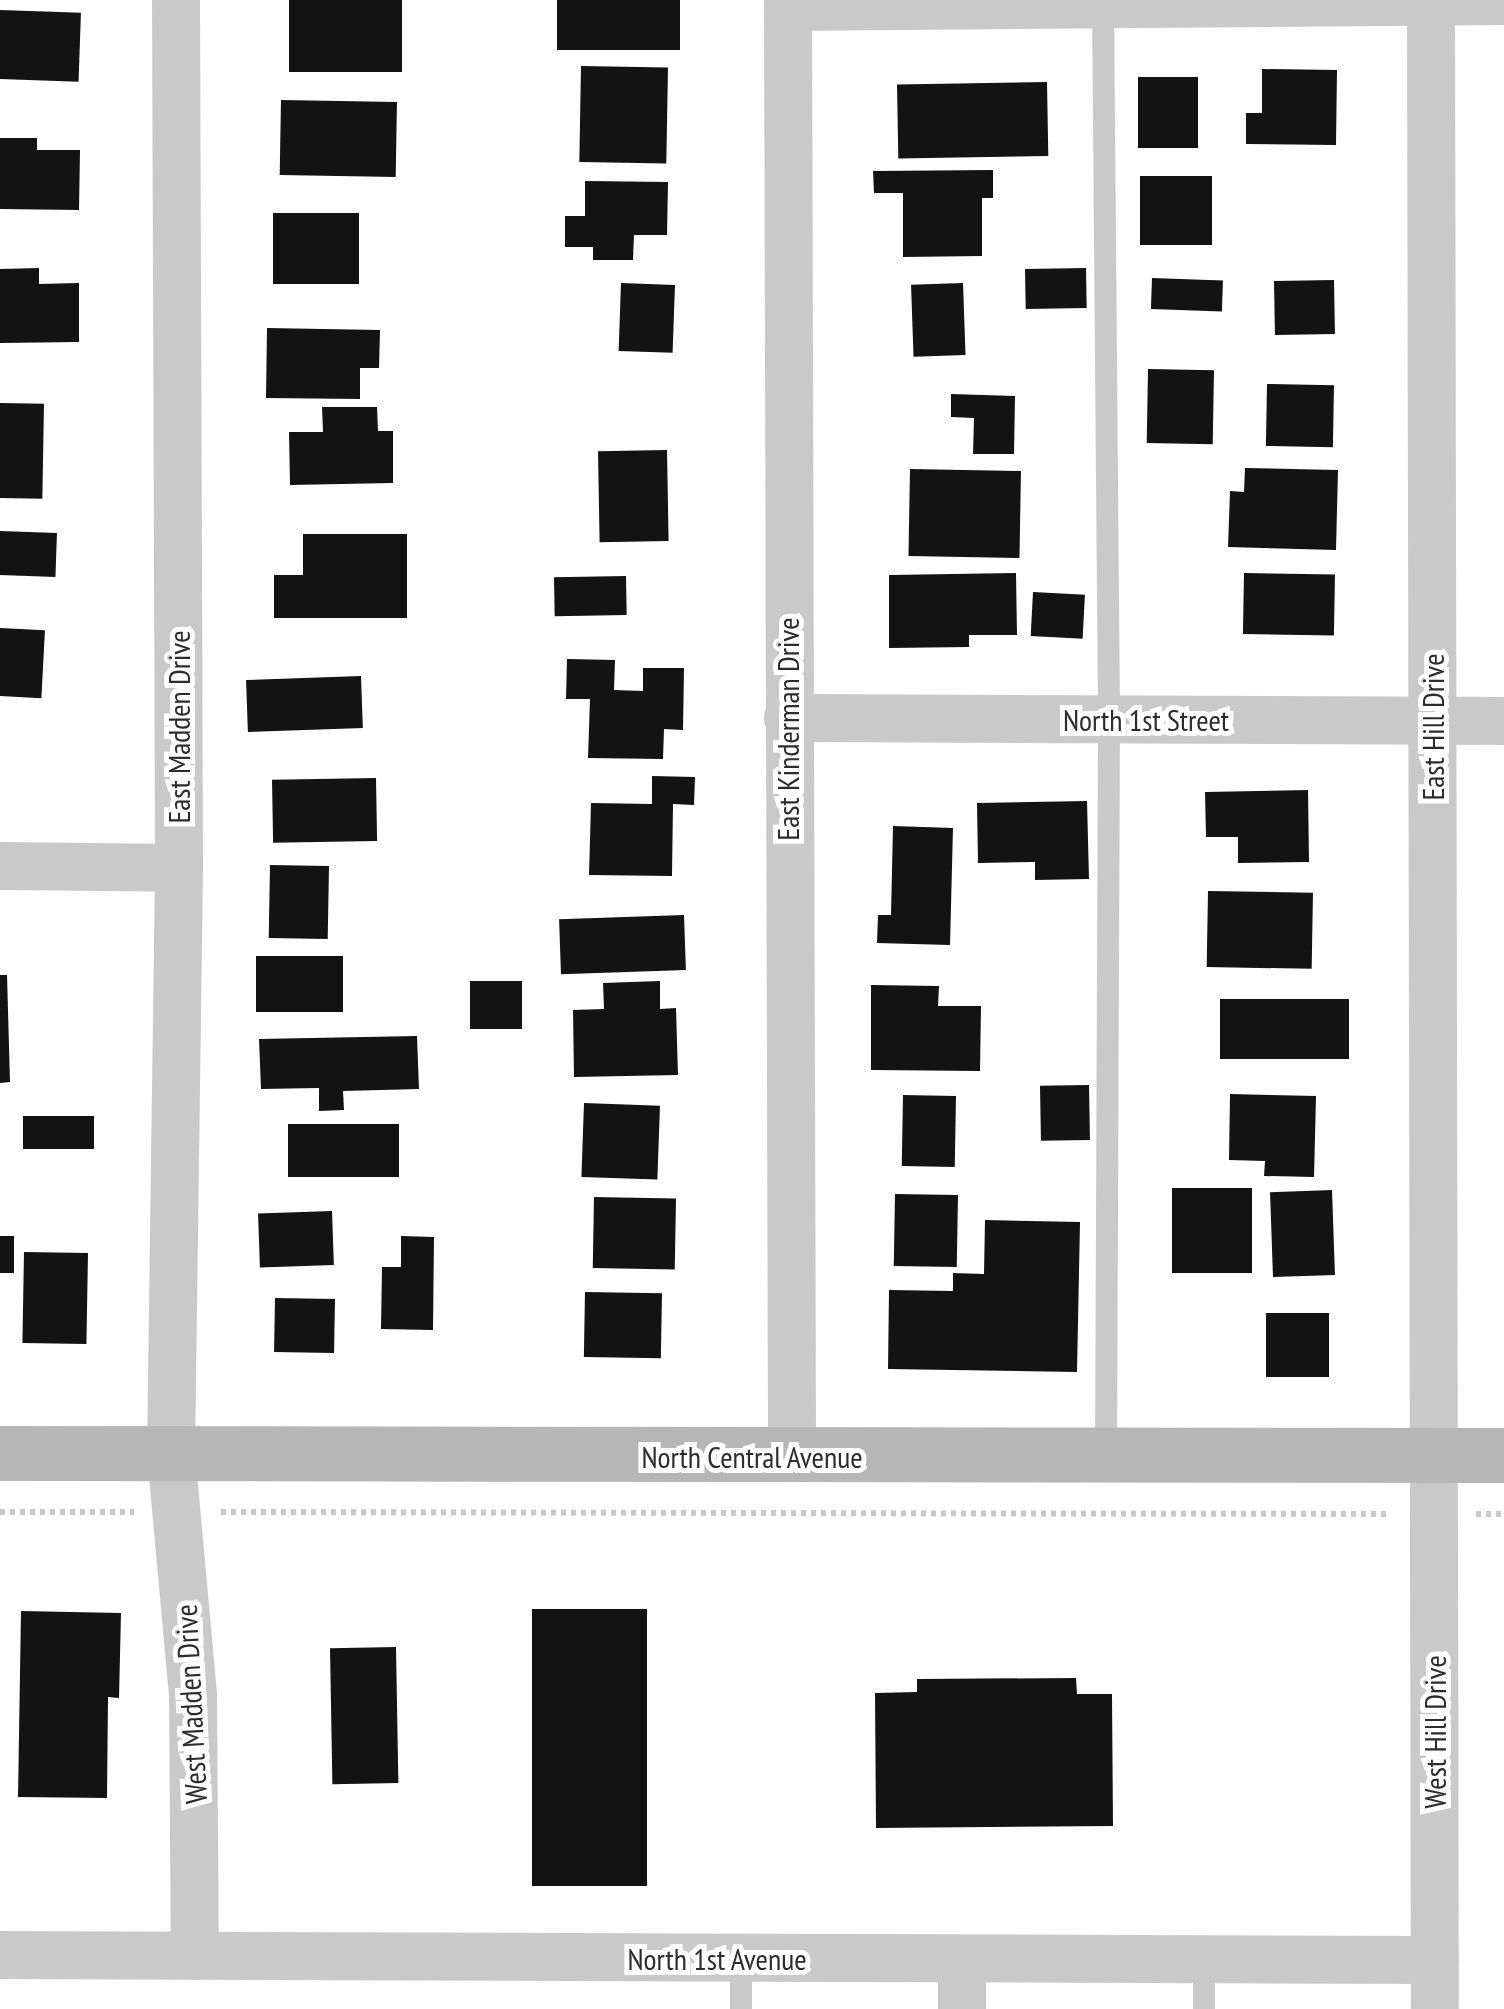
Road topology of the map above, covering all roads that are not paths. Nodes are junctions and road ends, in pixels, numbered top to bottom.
1 (176, 0) edge
2 (1430, 0) edge
3 (1504, 1) edge
4 (1103, 2) edge
5 (788, 3) edge
6 (788, 718) junction
7 (1108, 719) junction
8 (1433, 721) junction
9 (1504, 721) edge
10 (0, 866) edge
11 (180, 868) junction
12 (0, 1453) edge
13 (171, 1453) junction
14 (1435, 1454) junction
15 (1504, 1455) edge
16 (792, 1458) junction
17 (1106, 1458) junction
18 (0, 1955) edge
19 (195, 1956) junction
20 (1204, 1958) junction
21 (962, 1959) junction
22 (741, 1960) junction
23 (1435, 1960) junction
24 (740, 2009) edge
25 (962, 2009) edge
26 (1204, 2009) edge
27 (1435, 2009) edge

1 - 11 street, East Madden Drive
2 - 3 street
2 - 4 street
2 - 8 street, East Hill Drive
4 - 5 street
4 - 7 lane
5 - 6 street, East Kinderman Drive
6 - 7 street, North 1st Street
6 - 16 street, East Kinderman Drive
7 - 8 street, North 1st Street
7 - 17 lane
8 - 9 street, North 1st Street
8 - 14 street, East Hill Drive
10 - 11 street
11 - 13 street, East Madden Drive
12 - 13 street, North Central Avenue
13 - 16 street, North Central Avenue
13 - 19 street, West Madden Drive
14 - 15 street, North Central Avenue
14 - 17 street, North Central Avenue
14 - 23 street, West Hill Drive
16 - 17 street, North Central Avenue
18 - 19 street, North 1st Avenue
19 - 22 street, North 1st Avenue
20 - 21 street, North 1st Avenue
20 - 23 street, North 1st Avenue
20 - 26 lane
21 - 22 street, North 1st Avenue
21 - 25 street
22 - 24 lane
23 - 27 street, West Hill Drive

